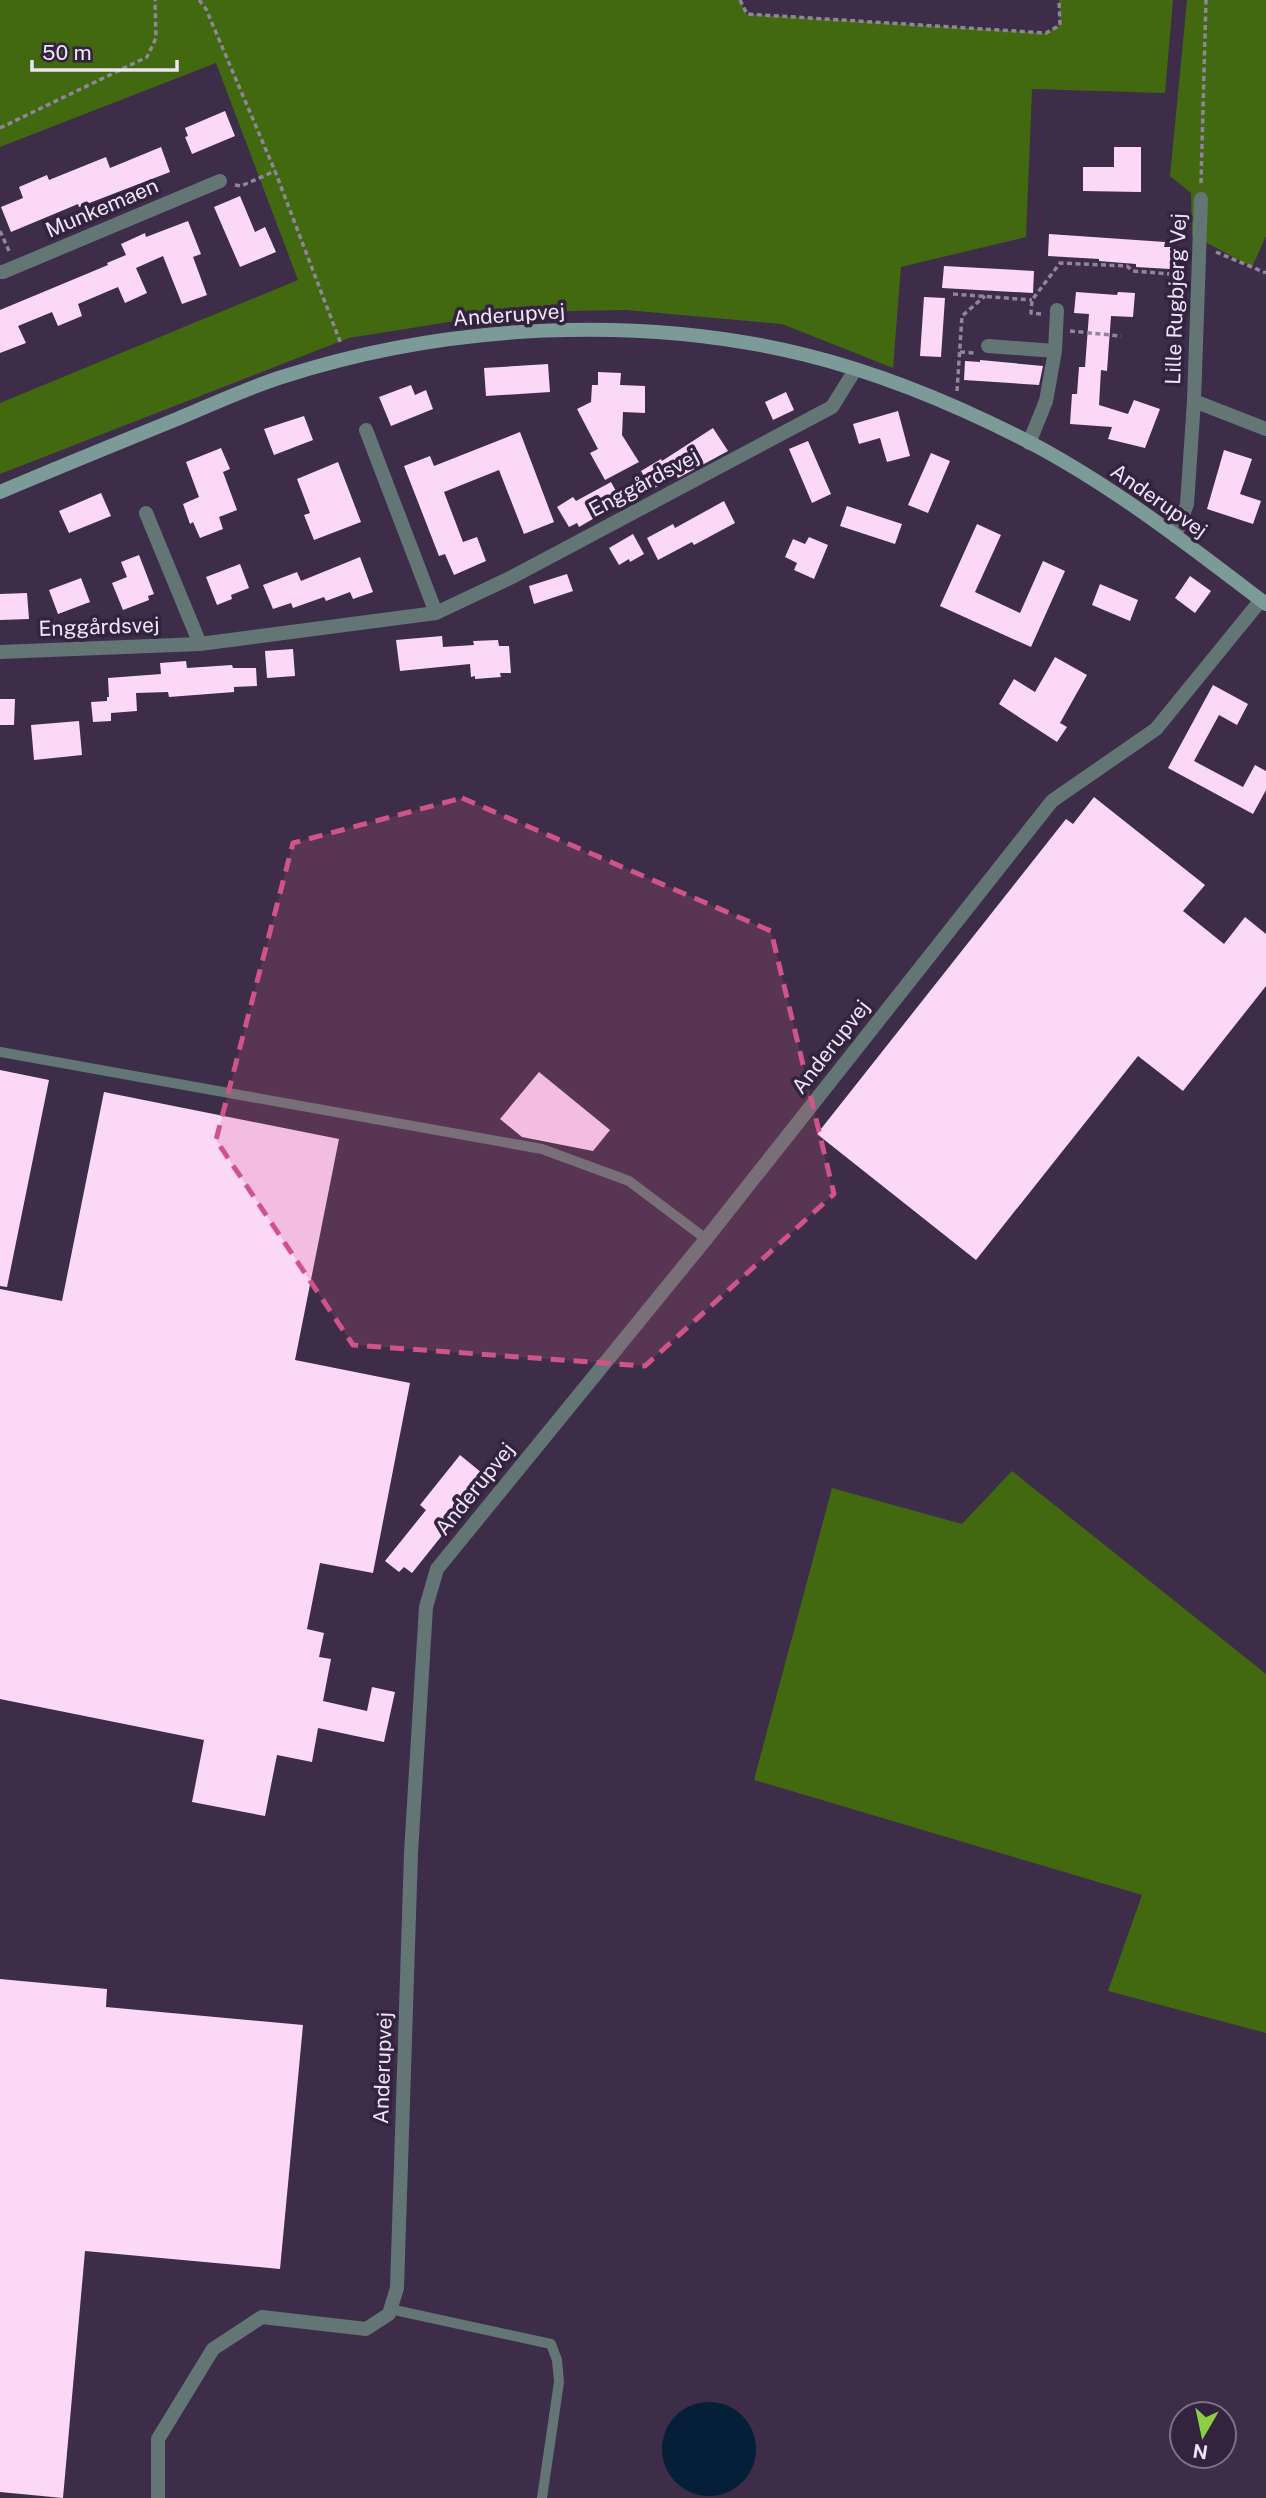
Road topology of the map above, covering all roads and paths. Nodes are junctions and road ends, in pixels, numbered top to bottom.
1 (155, 0) edge
2 (199, 0) edge
3 (740, 0) edge
4 (1059, 0) edge
5 (1206, 0) edge
6 (0, 128) edge
7 (275, 171) junction
8 (220, 181) joint
9 (1201, 199) joint
10 (0, 231) edge
11 (1200, 245) junction
12 (16, 267) junction
13 (0, 272) edge
14 (1266, 273) edge
15 (1199, 276) junction
16 (953, 293) dead end
17 (985, 296) junction
18 (1032, 300) junction
19 (1057, 319) junction
20 (1121, 335) dead end
21 (988, 346) dead end
22 (1055, 351) junction
23 (347, 359) junction
24 (855, 370) junction
25 (1194, 401) junction
26 (955, 407) junction
27 (1266, 429) edge
28 (366, 430) dead end
29 (1029, 443) junction
30 (0, 492) edge
31 (146, 513) dead end
32 (1175, 536) junction
33 (1264, 602) edge
34 (436, 613) junction
35 (200, 644) junction
36 (0, 652) edge
37 (0, 1052) edge
38 (706, 1239) junction
39 (390, 2309) junction
40 (158, 2498) edge
41 (542, 2498) edge

1 - 6 path
2 - 7 path
3 - 4 path
5 - 9 path
7 - 8 path
7 - 23 path
8 - 12 street, Munkemaen
9 - 11 street, Lille Rugbjerg Vej
10 - 12 path
11 - 14 path
11 - 15 street, Lille Rugbjerg Vej
12 - 13 street, Munkemaen
15 - 18 path
15 - 25 street, Lille Rugbjerg Vej
16 - 17 path
17 - 18 path
17 - 26 path
18 - 19 path
19 - 20 path
19 - 22 street
21 - 22 street
22 - 29 street
23 - 24 street, Anderupvej
23 - 30 street, Anderupvej
24 - 26 street, Anderupvej
24 - 34 street, Enggårdsvej
25 - 27 street, Lille Rugbjerg Vej
25 - 32 street, Lille Rugbjerg Vej
26 - 29 street, Anderupvej
28 - 34 street
29 - 32 street, Anderupvej
31 - 35 street, Enggårdsvej
32 - 33 street, Anderupvej
33 - 38 street, Anderupvej
34 - 35 street, Enggårdsvej
35 - 36 street, Enggårdsvej
37 - 38 lane
38 - 39 street, Anderupvej
39 - 40 street
39 - 41 lane

